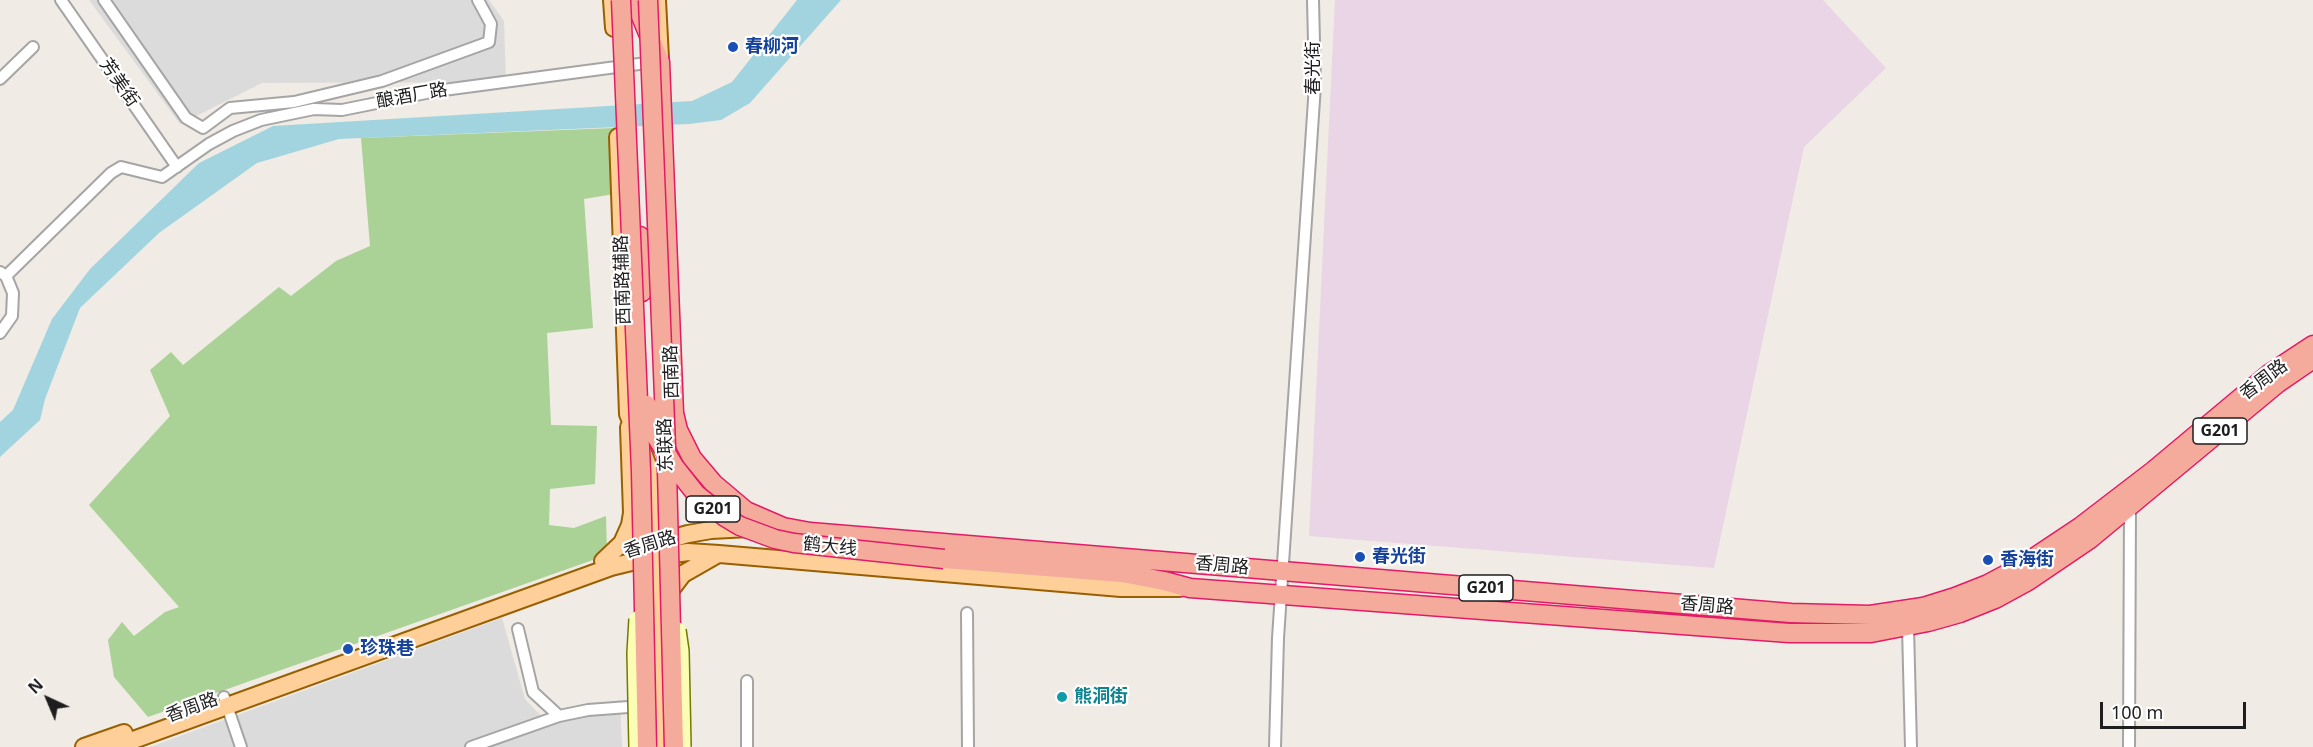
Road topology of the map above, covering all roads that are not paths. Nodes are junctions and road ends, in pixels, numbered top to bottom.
1 (61, 0) edge
2 (104, 0) edge
3 (478, 0) edge
4 (612, 0) edge
5 (621, 0) edge
6 (629, 0) edge
7 (638, 0) edge
8 (648, 0) edge
9 (657, 0) edge
10 (1313, 0) edge
11 (33, 47) dead end
12 (660, 62) junction
13 (624, 66) junction
14 (0, 79) edge
15 (626, 130) junction
16 (177, 167) junction
17 (3, 274) edge
18 (0, 333) edge
19 (2313, 345) edge
20 (2313, 359) edge
21 (674, 413) junction
22 (628, 414) junction
23 (655, 471) junction
24 (2130, 497) junction
25 (810, 532) junction
26 (719, 554) junction
27 (657, 555) junction
28 (602, 566) junction
29 (1282, 571) junction
30 (1190, 588) junction
31 (1281, 595) junction
32 (658, 605) junction
33 (967, 614) dead end
34 (1908, 627) junction
35 (518, 628) dead end
36 (747, 681) dead end
37 (226, 701) junction
38 (655, 706) junction
39 (559, 716) junction
40 (84, 747) edge
41 (114, 747) edge
42 (241, 747) edge
43 (471, 747) edge
44 (637, 747) edge
45 (647, 747) edge
46 (656, 747) edge
47 (666, 747) edge
48 (674, 747) edge
49 (683, 747) edge
50 (747, 747) edge
51 (968, 747) edge
52 (1275, 747) edge
53 (1911, 747) edge
54 (2129, 747) edge

1 - 16 street, 芳美街
2 - 3 street
4 - 13 main road
5 - 27 highway, 东联路, bridge
6 - 13 highway, G201
7 - 12 highway, 西南路
8 - 27 highway, 东联路, bridge
9 - 12 main road
10 - 29 street, 春光街
11 - 14 street
12 - 13 street, 酿酒厂路
12 - 21 highway, 西南路 / G201
13 - 15 highway, G201
13 - 16 street, 酿酒厂路
15 - 22 main road, 西南路辅路
15 - 30 highway, 鹤大线 / G201, bridge
16 - 17 street
17 - 18 street
19 - 24 highway, 香周路 / G201
20 - 24 highway, 香周路 / G201
21 - 22 highway
21 - 23 main road, 西南路
21 - 25 highway, 鹤大线 / G201
22 - 23 main road, 西南路辅路
22 - 28 main road
23 - 27 main road, 西南路辅路
24 - 29 highway, 香周路 / G201
24 - 34 highway, 香周路 / G201
24 - 54 street
25 - 27 main road, 香周路
25 - 29 highway, 香周路 / G201
26 - 27 main road, 香周路
26 - 30 main road, 香周路
26 - 32 main road
27 - 28 main road, 香周路
27 - 32 main road
27 - 44 main road, bridge
27 - 45 highway, 东联路, bridge
27 - 48 highway, 东联路, bridge
27 - 49 main road, bridge
28 - 32 main road
28 - 37 main road, 香周路
29 - 31 street, 春光街
30 - 31 highway, 香周路 / G201
31 - 34 highway, 香周路 / G201
31 - 52 street, 春光街
32 - 38 main road
32 - 47 main road
33 - 51 street
34 - 53 street
35 - 39 street
36 - 50 street
37 - 40 main road, 香周路
37 - 41 main road, 香周路
37 - 42 street
38 - 39 street
38 - 46 main road
39 - 43 street

